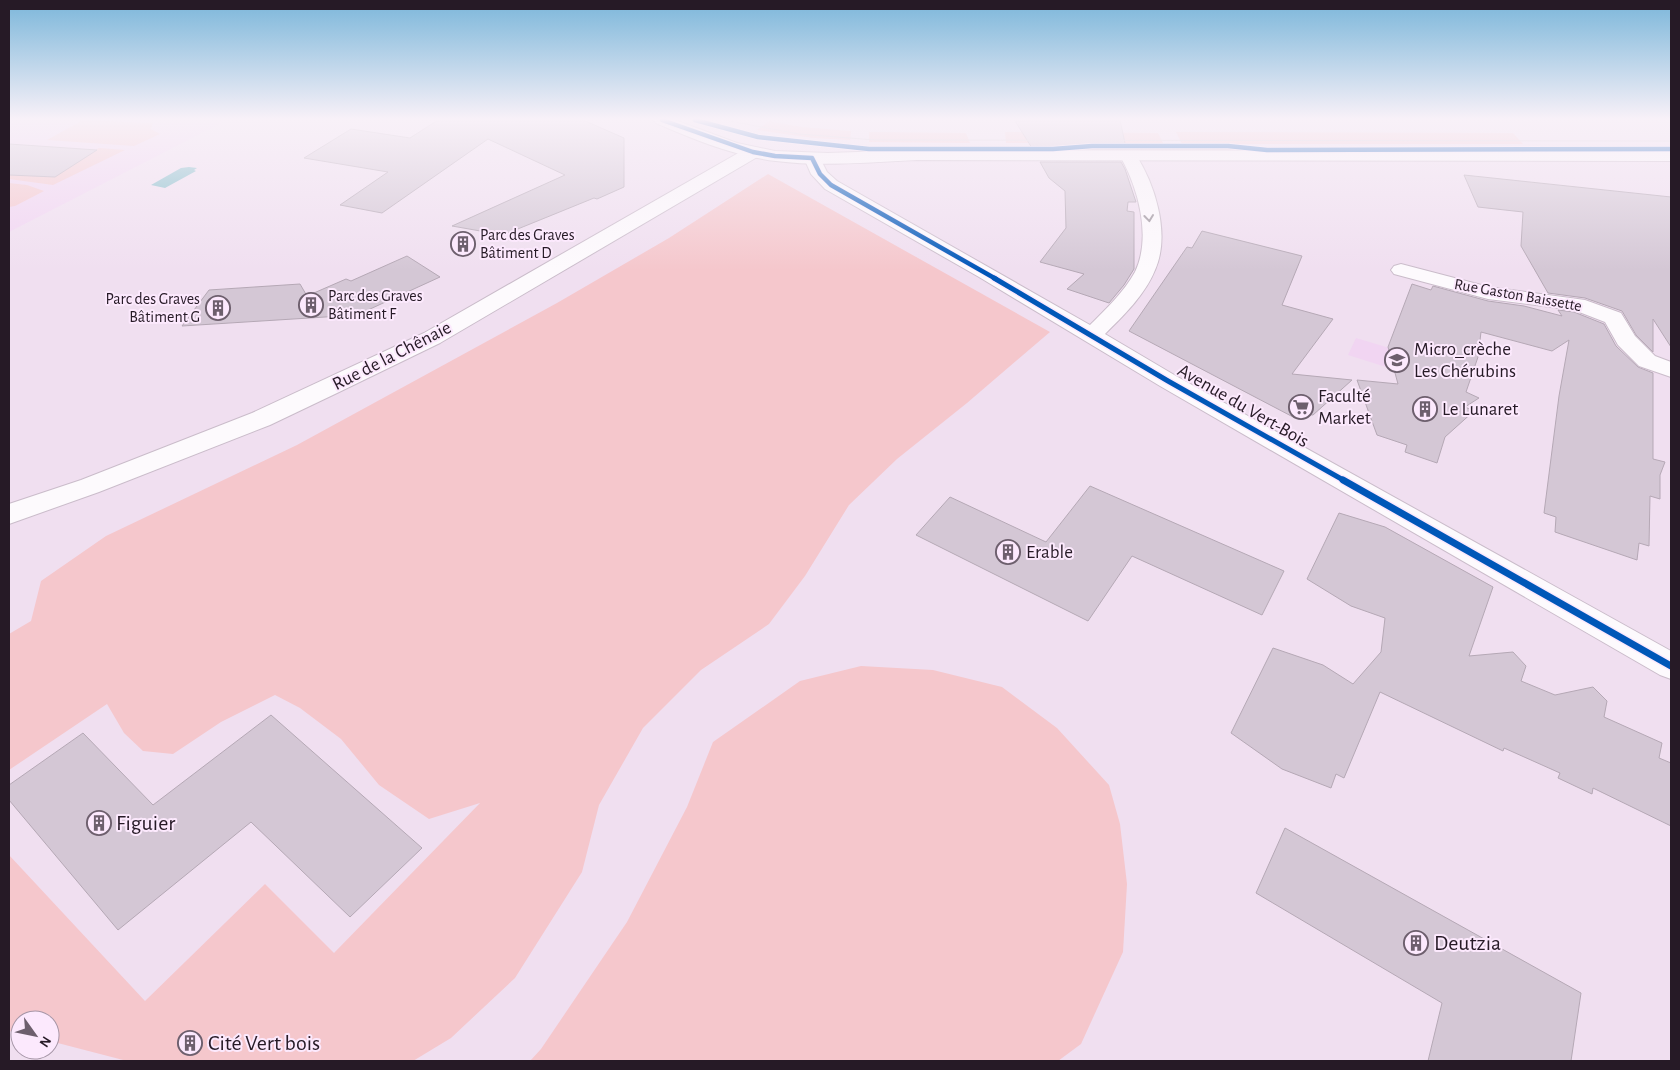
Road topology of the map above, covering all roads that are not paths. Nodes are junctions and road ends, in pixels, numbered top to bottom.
1 (722, 170) edge
2 (818, 170) edge
3 (1136, 170) edge
4 (1401, 270) dead end
5 (1091, 336) junction
6 (1671, 370) edge
7 (9, 514) edge
8 (1671, 666) edge

1 - 7 street, Rue de la Chênaie
2 - 5 street, Avenue du Vert-Bois
3 -> 5 street
4 - 6 street, Rue Gaston Baissette
5 - 8 street, Avenue du Vert-Bois

